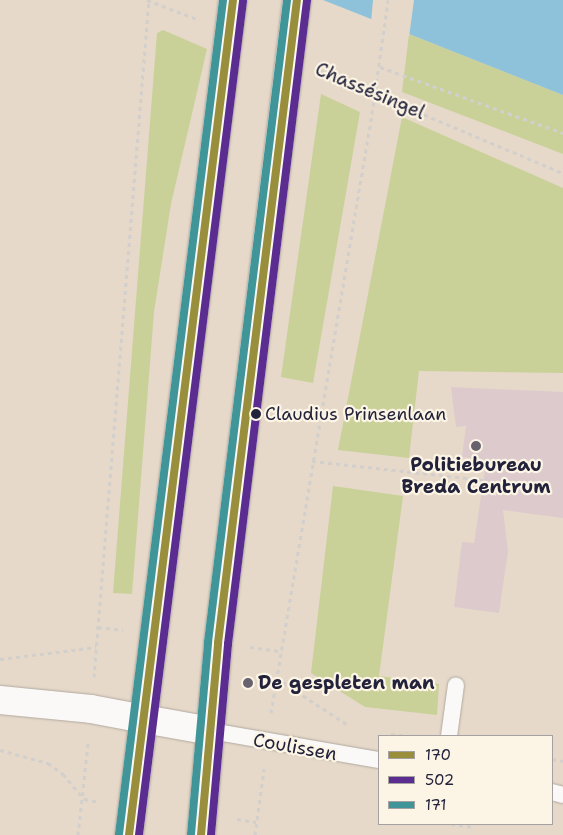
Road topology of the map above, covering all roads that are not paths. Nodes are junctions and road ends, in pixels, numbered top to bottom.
1 (233, 0) edge
2 (297, 3) edge
3 (456, 685) dead end
4 (0, 700) edge
5 (144, 719) junction
6 (210, 731) junction
7 (449, 735) edge
8 (378, 760) edge
9 (129, 835) edge
10 (201, 835) edge

1 - 5 street
2 - 6 street
3 - 7 lane
4 - 5 street
5 - 6 street
5 - 9 street
6 - 8 lane, Coulissen
6 - 10 street

